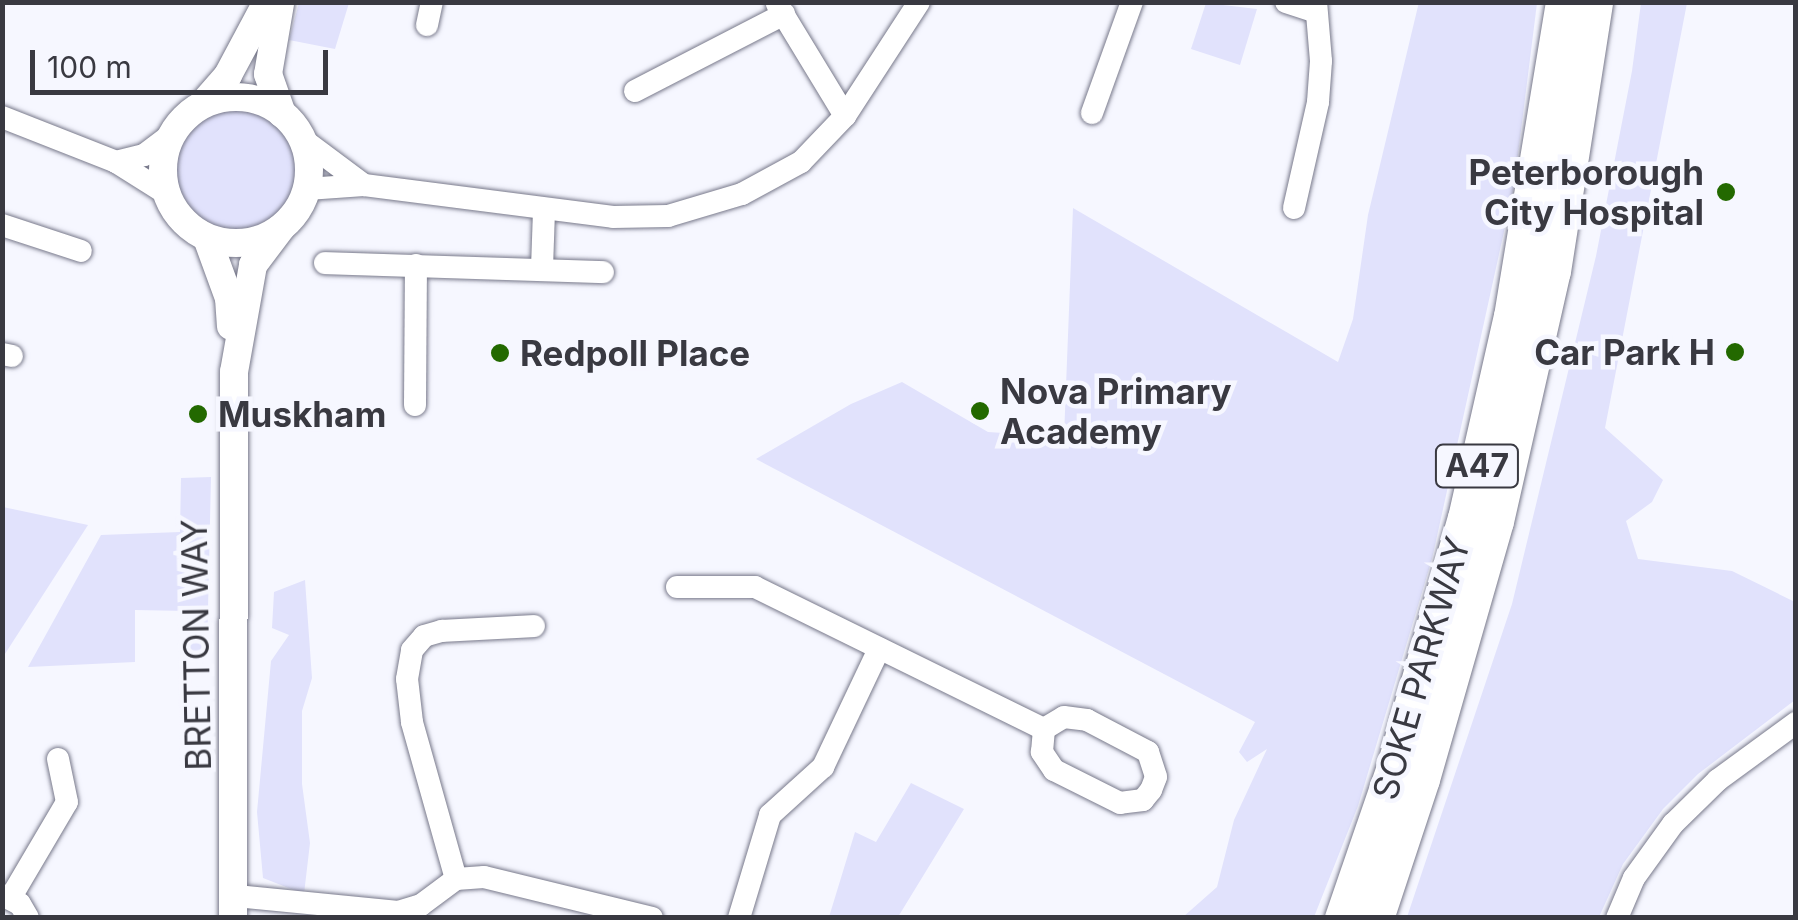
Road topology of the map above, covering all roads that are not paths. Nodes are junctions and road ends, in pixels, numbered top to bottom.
1 (267, 2) edge
2 (280, 2) edge
3 (919, 2) edge
4 (1132, 2) edge
5 (1286, 2) edge
6 (1563, 2) edge
7 (1595, 2) edge
8 (1315, 7) edge
9 (780, 8) edge
10 (636, 91) dead end
11 (202, 105) junction
12 (1092, 112) dead end
13 (282, 114) junction
14 (845, 116) junction
15 (2, 117) edge
16 (173, 133) junction
17 (301, 138) junction
18 (116, 162) junction
19 (364, 185) junction
20 (306, 189) junction
21 (166, 194) junction
22 (1294, 208) dead end
23 (544, 210) junction
24 (2, 224) edge
25 (281, 228) junction
26 (208, 238) junction
27 (80, 251) dead end
28 (325, 262) dead end
29 (416, 264) junction
30 (542, 268) junction
31 (603, 272) dead end
32 (234, 372) junction
33 (415, 405) dead end
34 (677, 587) dead end
35 (534, 626) dead end
36 (879, 649) junction
37 (1796, 723) edge
38 (1044, 729) junction
39 (58, 760) dead end
40 (456, 880) junction
41 (7, 896) edge
42 (235, 907) edge
43 (28, 918) edge
44 (652, 918) edge
45 (739, 918) edge
46 (1342, 918) edge
47 (1376, 918) edge
48 (1617, 918) edge

1 - 11 street
2 - 13 street
3 - 14 street
4 - 12 street
5 - 8 street
6 - 46 highway, SOKE PARKWAY / A47
7 - 47 highway, SOKE PARKWAY / A47
8 - 22 street
9 - 10 street
9 - 14 street
11 - 13 street
11 - 16 street
13 - 17 street
14 - 23 street
15 - 18 street
16 - 18 street
16 - 21 street
17 - 19 street
17 - 20 street
18 - 21 street
19 - 20 street
19 - 23 street
20 - 25 street
21 - 26 street
23 - 30 street
24 - 27 street
25 - 26 street
25 - 32 street, BRETTON WAY
26 - 32 street, BRETTON WAY
28 - 29 street
29 - 30 street
29 - 33 street
30 - 31 street
32 - 42 street, BRETTON WAY
34 - 36 street
35 - 40 street
36 - 38 street
36 - 45 street
37 - 48 street
38 - 38 street
39 - 41 street
40 - 42 street
40 - 44 street
41 - 43 street

